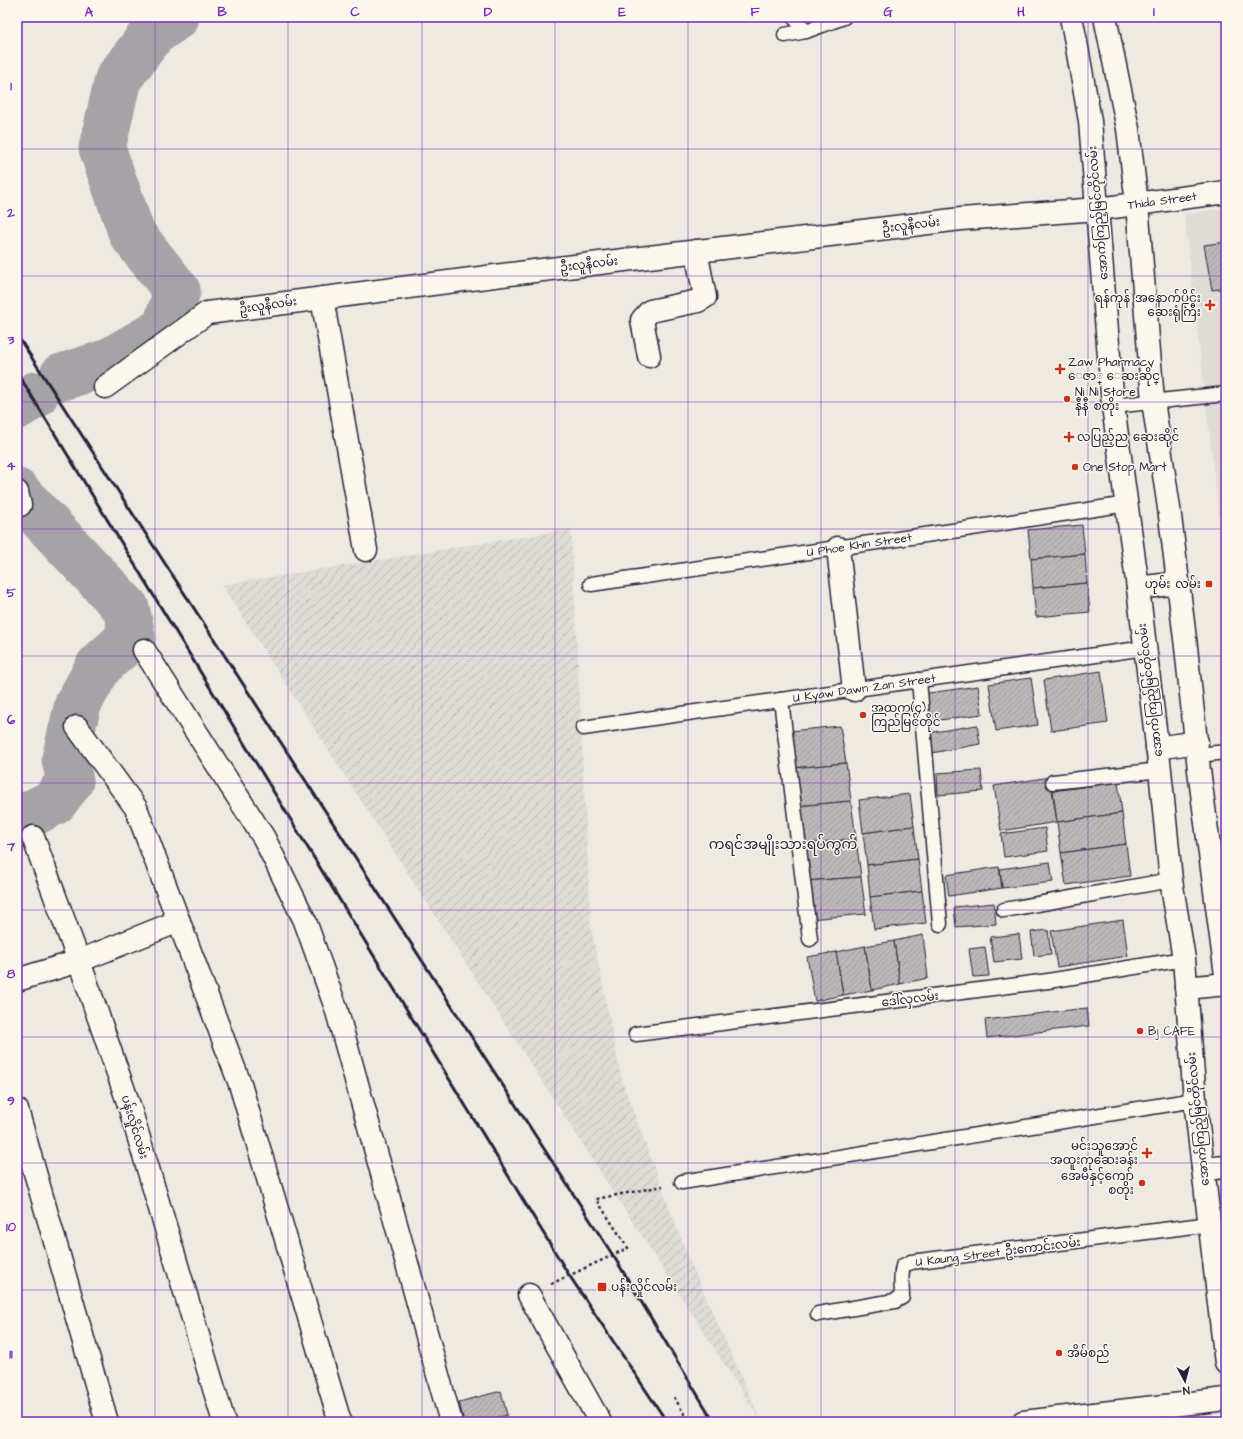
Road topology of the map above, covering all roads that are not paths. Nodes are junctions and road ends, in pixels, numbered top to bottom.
1 (794, 17) edge
2 (844, 17) edge
3 (1070, 17) edge
4 (1105, 17) edge
5 (806, 31) junction
6 (785, 35) dead end
7 (1226, 192) edge
8 (1137, 204) junction
9 (1098, 209) junction
10 (696, 251) junction
11 (322, 298) junction
12 (649, 356) dead end
13 (105, 387) dead end
14 (1226, 394) edge
15 (1153, 402) junction
16 (1113, 406) junction
17 (1127, 504) junction
18 (838, 548) junction
19 (366, 550) dead end
20 (1178, 583) junction
21 (591, 584) dead end
22 (1138, 588) junction
23 (1145, 648) junction
24 (144, 650) dead end
25 (919, 680) junction
26 (854, 690) junction
27 (781, 700) junction
28 (77, 727) dead end
29 (583, 728) dead end
30 (1157, 748) junction
31 (1198, 749) junction
32 (1226, 752) edge
33 (1160, 770) junction
34 (1053, 782) dead end
35 (33, 837) dead end
36 (1171, 880) junction
37 (1004, 910) dead end
38 (179, 921) junction
39 (940, 924) dead end
40 (810, 939) dead end
41 (1184, 959) junction
42 (79, 961) junction
43 (1226, 975) edge
44 (17, 980) edge
45 (1226, 984) edge
46 (1186, 988) junction
47 (636, 1034) dead end
48 (1195, 1100) junction
49 (17, 1110) edge
50 (1226, 1167) edge
51 (1203, 1169) junction
52 (682, 1182) road end
53 (1210, 1224) junction
54 (529, 1295) road end
55 (818, 1314) dead end
56 (1226, 1363) edge
57 (1226, 1399) edge
58 (107, 1422) edge
59 (224, 1422) edge
60 (340, 1422) edge
61 (451, 1422) edge
62 (600, 1422) edge
63 (1023, 1422) edge

1 - 5 lane
2 - 5 lane
3 - 9 street, အောက်ကြည့်မြင်တိုင်လမ်း
4 - 8 street
5 - 6 lane
7 - 8 street, Thida Street
8 - 9 street, Thida Street
8 - 15 street
9 - 10 street, ဦးလူနီလမ်း
9 - 16 street, အောက်ကြည့်မြင်တိုင်လမ်း
10 - 11 street, ဦးလူနီလမ်း
10 - 12 street
11 - 13 street, ဦးလူနီလမ်း
11 - 19 street
14 - 15 lane
15 - 16 lane
15 - 20 street
16 - 17 street, အောက်ကြည့်မြင်တိုင်လမ်း
17 - 18 lane, U Phoe Khin Street
17 - 22 street, အောက်ကြည့်မြင်တိုင်လမ်း
18 - 21 lane, U Phoe Khin Street
18 - 26 street
20 - 22 street
20 - 31 street
22 - 23 street, အောက်ကြည့်မြင်တိုင်လမ်း
23 - 25 lane, U Kyaw Dawn Zan Street
23 - 30 street, အောက်ကြည့်မြင်တိုင်လမ်း
24 - 61 street
25 - 26 lane, U Kyaw Dawn Zan Street
25 - 39 lane
26 - 27 lane, U Kyaw Dawn Zan Street
27 - 29 lane, U Kyaw Dawn Zan Street
27 - 40 lane
28 - 38 street
30 - 31 street
30 - 33 street, အောက်ကြည့်မြင်တိုင်လမ်း
31 - 32 lane
31 - 43 street
33 - 34 lane
33 - 36 street, အောက်ကြည့်မြင်တိုင်လမ်း
35 - 42 street, ပန်းလှိုင်လမ်း
36 - 37 lane
36 - 41 street, အောက်ကြည့်မြင်တိုင်လမ်း
38 - 42 street
38 - 60 street
41 - 46 street, အောက်ကြည့်မြင်တိုင်လမ်း
41 - 47 lane, ဒေါ်လှလမ်း
42 - 44 street
42 - 59 street, ပန်းလှိုင်လမ်း
45 - 46 street
46 - 48 street, အောက်ကြည့်မြင်တိုင်လမ်း
48 - 51 street, အောက်ကြည့်မြင်တိုင်လမ်း
48 - 52 lane
49 - 58 street
50 - 51 street
51 - 53 street, အောက်ကြည့်မြင်တိုင်လမ်း
53 - 55 lane, U Kaung Street ဦးကောင်းလမ်း
53 - 56 street, အောက်ကြည့်မြင်တိုင်လမ်း
54 - 62 street
57 - 63 street

